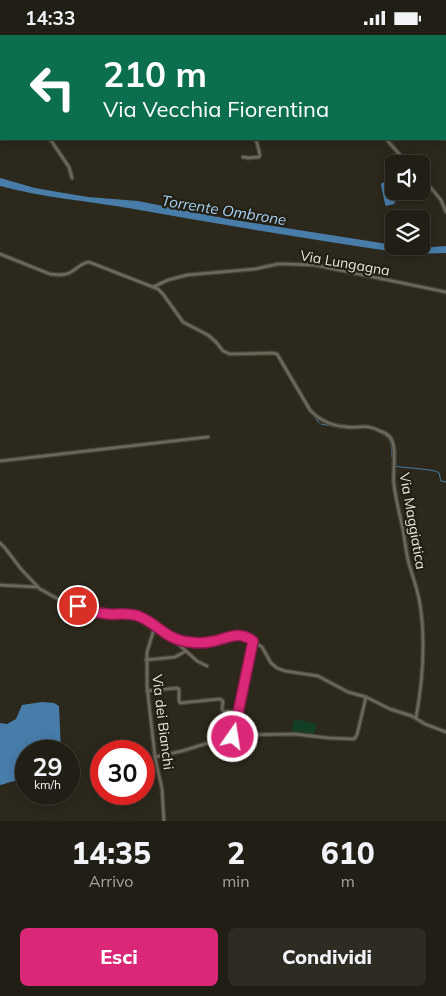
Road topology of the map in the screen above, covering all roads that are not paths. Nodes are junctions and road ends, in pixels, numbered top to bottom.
1 (51, 140) edge
2 (256, 140) edge
3 (387, 140) edge
4 (400, 155) edge
5 (243, 157) dead end
6 (72, 178) dead end
7 (430, 187) edge
8 (446, 212) edge
9 (0, 254) edge
10 (153, 287) junction
11 (446, 292) edge
12 (208, 437) dead end
13 (0, 461) edge
14 (0, 543) edge
15 (0, 585) edge
16 (39, 587) junction
17 (155, 626) junction
18 (174, 639) junction
19 (253, 641) junction
20 (180, 645) junction
21 (186, 651) junction
22 (181, 655) junction
23 (146, 660) junction
24 (207, 666) dead end
25 (147, 691) junction
26 (366, 697) junction
27 (239, 712) junction
28 (416, 718) junction
29 (446, 732) edge
30 (234, 735) junction
31 (153, 740) edge
32 (155, 757) joint
33 (164, 821) edge

1 - 6 street
2 - 5 street
3 - 4 street
7 - 8 street
9 - 10 street, Via Maggiatica
10 - 11 street, Via Lungagna
10 - 28 street, Via Maggiatica
12 - 13 street
14 - 16 street
15 - 16 street
16 - 17 street
17 - 18 street
17 - 23 street, Via dei Bianchi
18 - 19 street
18 - 20 street
19 - 26 street
19 - 27 street
20 - 21 street
20 - 22 street
21 - 22 street
21 - 24 street
22 - 23 street
23 - 25 street, Via dei Bianchi
25 - 27 street
25 - 31 street, Via dei Bianchi
26 - 28 street
26 - 30 street
27 - 30 street
28 - 29 street
30 - 32 street
32 - 33 street, Via dei Bianchi

